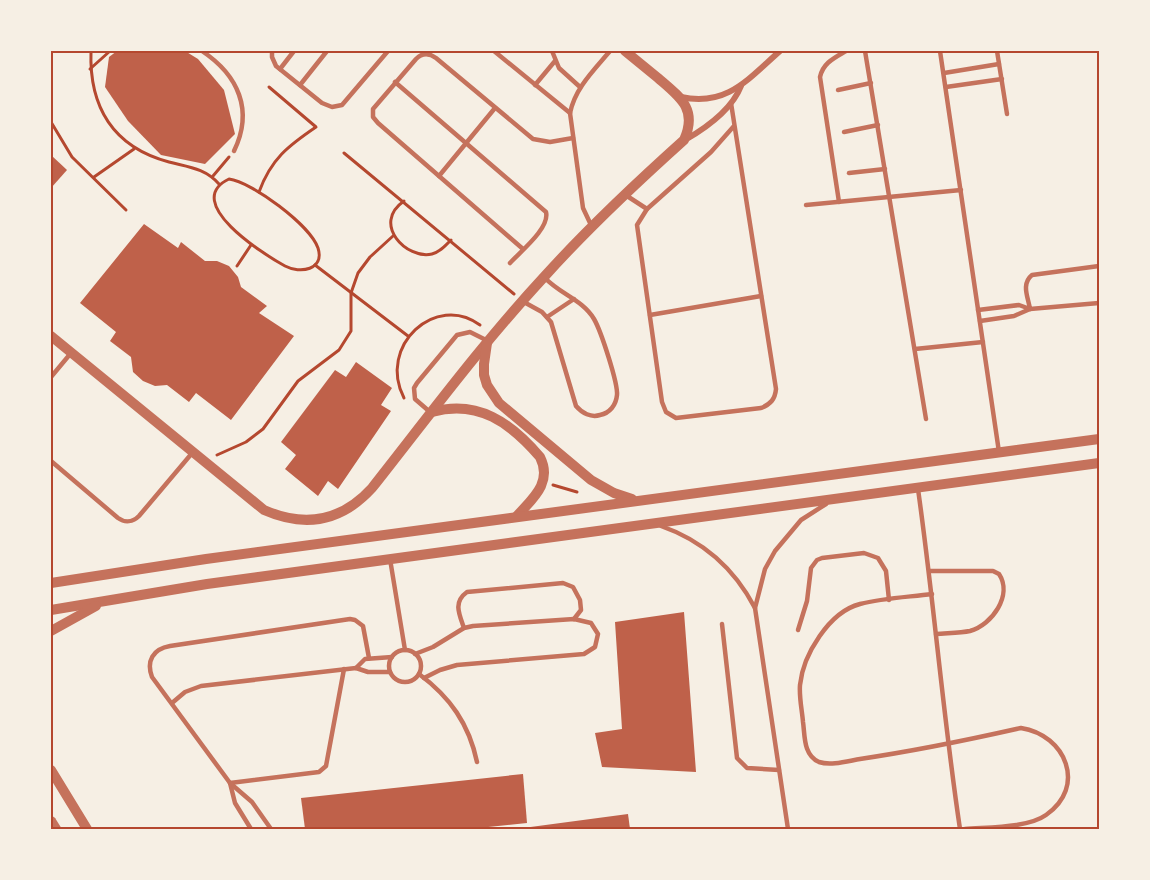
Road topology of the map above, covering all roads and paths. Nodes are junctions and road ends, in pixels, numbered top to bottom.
1 (91, 51) edge
2 (110, 51) edge
3 (201, 51) edge
4 (213, 51) edge
5 (272, 51) edge
6 (294, 51) edge
7 (327, 51) edge
8 (388, 51) edge
9 (494, 51) edge
10 (552, 51) edge
11 (610, 51) edge
12 (624, 51) edge
13 (780, 51) edge
14 (846, 51) edge
15 (865, 51) edge
16 (940, 51) edge
17 (997, 51) edge
18 (209, 56) junction
19 (555, 61) junction
20 (999, 64) junction
21 (90, 69) junction
22 (280, 69) junction
23 (944, 73) junction
24 (1002, 79) junction
25 (395, 82) junction
26 (871, 84) junction
27 (300, 85) junction
28 (536, 85) junction
29 (742, 85) junction
30 (268, 87) dead end
31 (580, 87) junction
32 (946, 87) junction
33 (838, 90) dead end
34 (681, 97) junction
35 (731, 103) junction
36 (495, 108) junction
37 (570, 113) junction
38 (1007, 114) dead end
39 (51, 122) edge
40 (878, 125) junction
41 (734, 126) junction
42 (844, 132) dead end
43 (573, 138) junction
44 (684, 140) junction
45 (466, 143) junction
46 (135, 148) junction
47 (234, 151) joint
48 (344, 153) dead end
49 (885, 169) junction
50 (849, 173) dead end
51 (213, 176) junction
52 (439, 176) junction
53 (94, 177) junction
54 (219, 184) junction
55 (961, 190) junction
56 (259, 192) junction
57 (624, 194) junction
58 (890, 197) junction
59 (404, 201) junction
60 (839, 202) junction
61 (806, 205) dead end
62 (647, 209) junction
63 (126, 210) dead end
64 (591, 226) junction
65 (393, 236) junction
66 (451, 240) junction
67 (251, 245) junction
68 (523, 249) junction
69 (510, 263) dead end
70 (315, 265) junction
71 (237, 266) dead end
72 (1099, 266) edge
73 (543, 277) junction
74 (351, 293) junction
75 (761, 296) junction
76 (574, 299) junction
77 (522, 301) junction
78 (1099, 303) edge
79 (1030, 309) junction
80 (978, 310) junction
81 (650, 315) junction
82 (547, 317) junction
83 (980, 321) junction
84 (51, 336) edge
85 (408, 336) junction
86 (490, 337) junction
87 (983, 342) junction
88 (915, 349) junction
89 (71, 353) junction
90 (51, 377) edge
91 (407, 404) dead end
92 (432, 412) junction
93 (926, 419) dead end
94 (1099, 439) edge
95 (193, 452) junction
96 (999, 452) junction
97 (51, 461) edge
98 (1099, 464) edge
99 (208, 465) junction
100 (544, 482) junction
101 (918, 488) junction
102 (577, 492) dead end
103 (836, 499) junction
104 (638, 501) junction
105 (516, 517) junction
106 (654, 524) junction
107 (390, 559) junction
108 (930, 572) junction
109 (51, 583) edge
110 (932, 594) junction
111 (889, 600) junction
112 (103, 602) junction
113 (755, 608) junction
114 (51, 610) edge
115 (574, 619) junction
116 (722, 624) dead end
117 (464, 628) junction
118 (798, 630) dead end
119 (51, 631) edge
120 (936, 634) junction
121 (405, 650) junction
122 (415, 654) junction
123 (392, 657) junction
124 (369, 658) junction
125 (356, 668) junction
126 (345, 669) junction
127 (390, 672) junction
128 (419, 674) junction
129 (424, 678) junction
130 (172, 703) junction
131 (947, 744) junction
132 (477, 762) dead end
133 (51, 770) edge
134 (779, 770) junction
135 (230, 783) junction
136 (51, 821) edge
137 (56, 829) edge
138 (87, 829) edge
139 (251, 829) edge
140 (271, 829) edge
141 (788, 829) edge
142 (960, 829) edge
143 (965, 829) edge

1 - 21 path
2 - 21 path
3 - 18 lane
4 - 18 lane
5 - 22 lane
6 - 22 lane
7 - 27 lane
8 - 27 lane
9 - 28 lane
10 - 19 lane
11 - 31 lane
12 - 34 street
13 - 29 street
14 - 60 lane
15 - 26 lane
16 - 23 lane
17 - 20 lane
18 - 47 lane
19 - 28 lane
19 - 31 lane
20 - 23 lane
20 - 24 lane
21 - 46 path
22 - 27 lane
23 - 32 lane
24 - 32 lane
24 - 38 lane
25 - 36 lane
25 - 45 lane
25 - 52 lane
26 - 33 lane
26 - 40 lane
28 - 37 lane
29 - 34 street
29 - 35 street
30 - 56 path
31 - 37 lane
32 - 55 lane
34 - 44 street
35 - 41 lane
35 - 44 street
36 - 43 lane
36 - 45 lane
37 - 43 lane
39 - 53 path
40 - 42 lane
40 - 49 lane
41 - 62 lane
41 - 75 lane
43 - 64 lane
44 - 57 street
45 - 52 lane
45 - 68 lane
46 - 51 path
46 - 53 path
47 - 51 path
48 - 59 path
49 - 50 lane
49 - 58 lane
51 - 54 path
52 - 68 lane
53 - 63 path
54 - 56 path
54 - 67 path
55 - 58 lane
55 - 80 lane
56 - 70 path
57 - 62 lane
57 - 64 street
58 - 60 lane
58 - 88 lane
59 - 65 path
59 - 66 path
60 - 61 lane
62 - 81 lane
64 - 73 street
65 - 66 path
65 - 74 path
66 - 77 path
67 - 70 path
67 - 71 path
68 - 69 lane
70 - 74 path
72 - 79 lane
73 - 76 lane
73 - 77 street
74 - 85 path
74 - 99 path
75 - 81 lane
75 - 81 lane
76 - 82 lane
76 - 82 lane
77 - 82 lane
77 - 86 street
78 - 79 lane
79 - 80 lane
79 - 83 lane
80 - 83 lane
83 - 87 lane
84 - 89 street
85 - 86 path
85 - 91 path
86 - 92 street
86 - 92 lane
86 - 104 street
87 - 88 lane
87 - 96 lane
88 - 93 lane
89 - 90 lane
89 - 95 street
92 - 99 street
92 - 100 street
94 - 96 street
95 - 97 lane
95 - 99 street
96 - 104 street
98 - 101 street
100 - 102 path
100 - 105 street
101 - 103 street
101 - 108 lane
103 - 106 street
103 - 113 lane
104 - 105 street
105 - 109 street
106 - 107 street
106 - 113 lane
107 - 112 street
107 - 121 lane
108 - 110 lane
108 - 120 lane
110 - 111 lane
110 - 120 lane
111 - 118 lane
111 - 131 lane
112 - 114 street
112 - 119 street
113 - 134 lane
115 - 117 lane
115 - 117 lane
115 - 129 lane
116 - 134 lane
117 - 122 lane
120 - 131 lane
121 - 122 lane
121 - 123 lane
122 - 128 lane
123 - 124 lane
123 - 127 lane
124 - 125 lane
124 - 130 lane
125 - 126 lane
125 - 127 lane
126 - 130 lane
126 - 135 lane
127 - 128 lane
128 - 129 lane
129 - 132 lane
130 - 135 lane
131 - 142 lane
131 - 143 lane
133 - 138 street
134 - 141 lane
135 - 139 lane
135 - 140 lane
136 - 137 street

